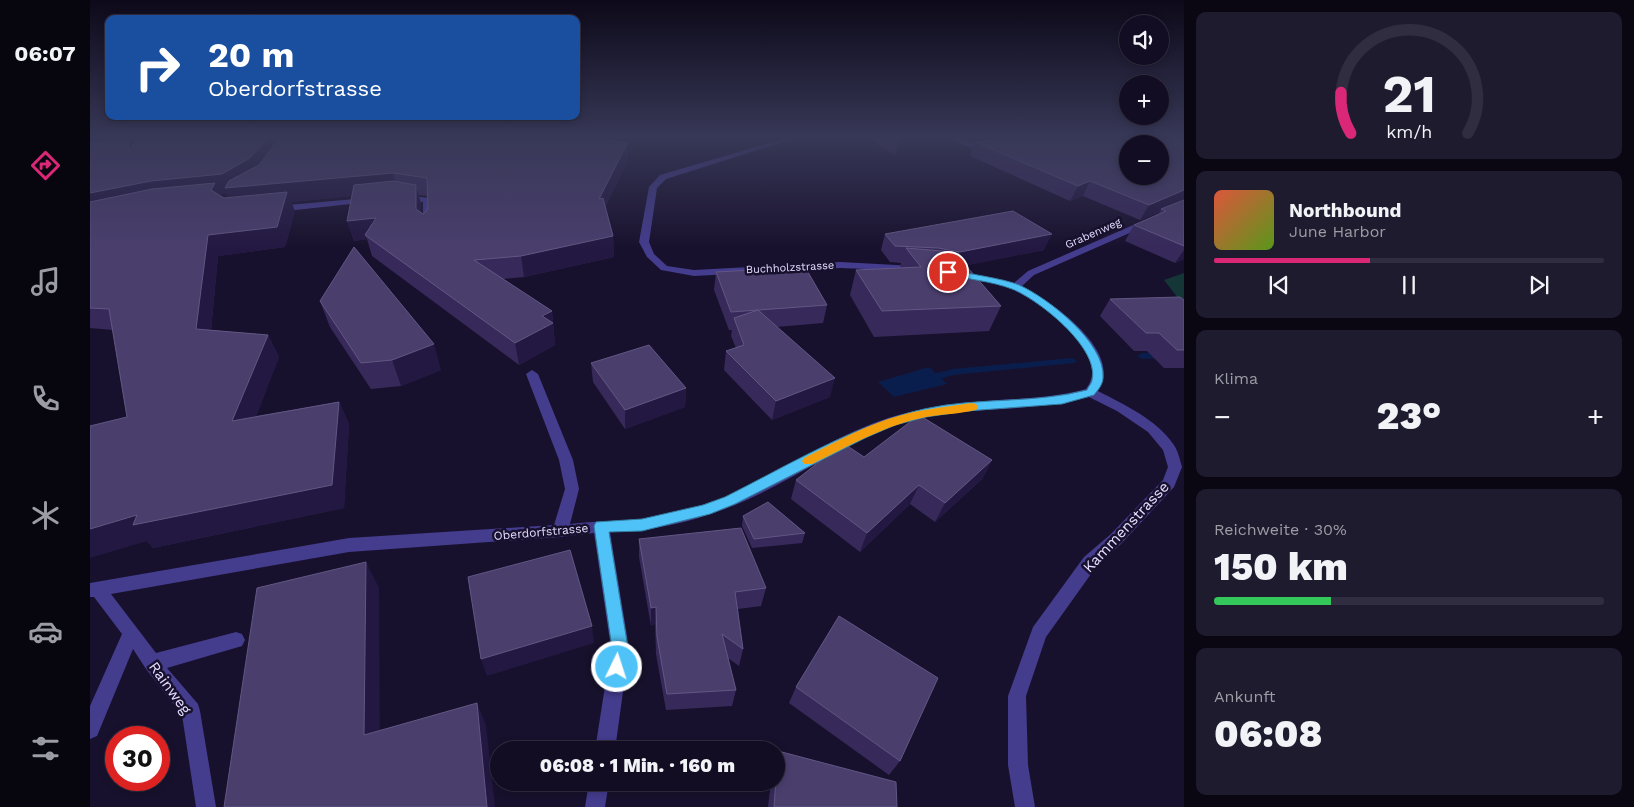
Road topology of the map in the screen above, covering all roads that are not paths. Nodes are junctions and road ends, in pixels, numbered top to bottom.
1 (674, 174) edge
2 (398, 196) edge
3 (379, 198) edge
4 (272, 209) edge
5 (1157, 218) edge
6 (427, 229) edge
7 (923, 269) edge
8 (950, 273) edge
9 (1015, 287) junction
10 (532, 374) dead end
11 (1090, 392) junction
12 (601, 526) junction
13 (560, 531) junction
14 (94, 589) edge
15 (131, 632) junction
16 (236, 640) dead end
17 (152, 664) junction
18 (90, 729) edge
19 (606, 741) edge
20 (598, 791) edge
21 (206, 807) edge
22 (595, 807) edge
23 (1025, 807) edge

1 - 7 street, Buchholzstrasse
2 - 6 street
3 - 4 street
5 - 9 street, Grabenweg
8 - 9 street
9 - 11 street
10 - 13 street
11 - 12 street, Oberdorfstrasse
11 - 23 street, Kammenstrasse
12 - 13 street, Oberdorfstrasse
12 - 19 street
13 - 14 street, Oberdorfstrasse
14 - 15 street, Rainweg
15 - 17 street, Rainweg
15 - 18 street
16 - 17 street
17 - 21 street, Rainweg
20 - 22 street

